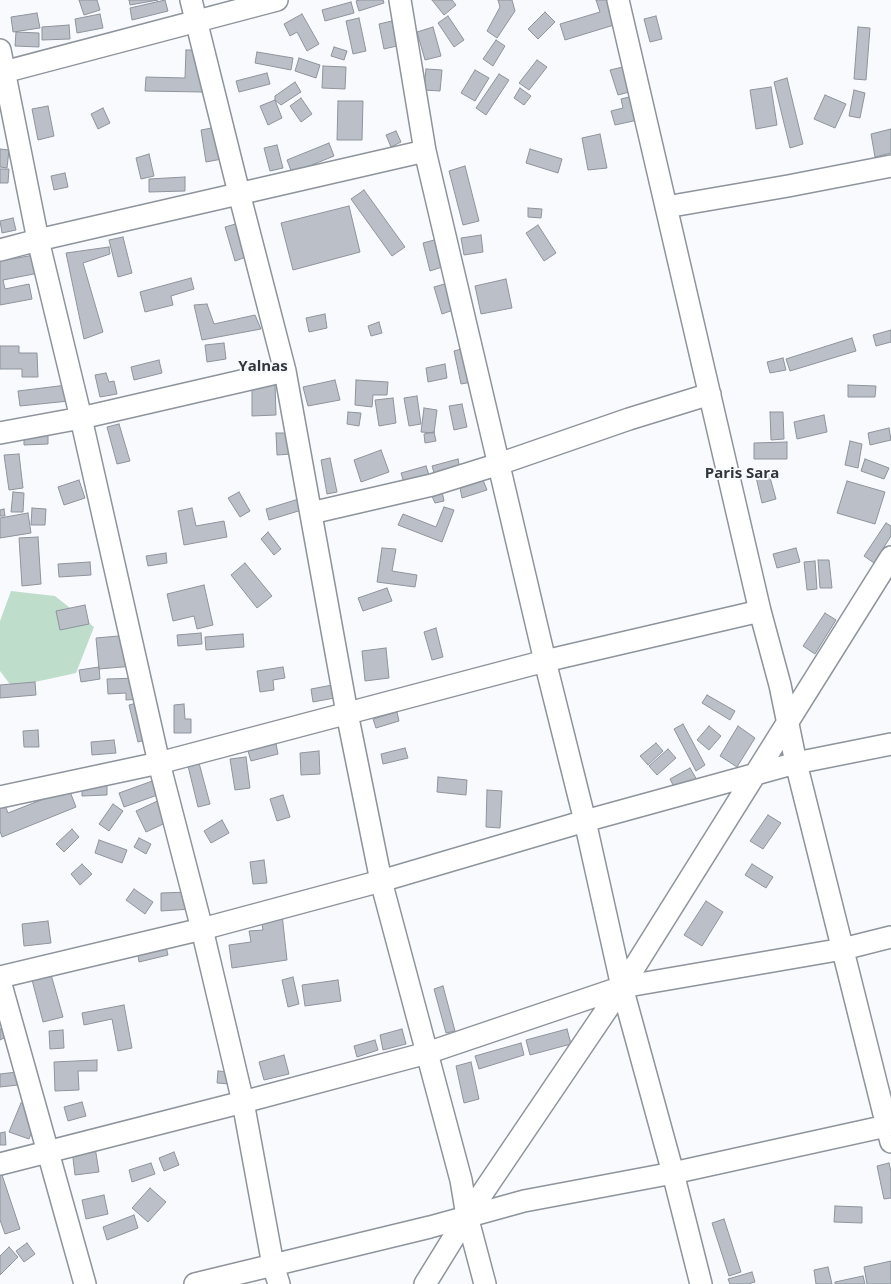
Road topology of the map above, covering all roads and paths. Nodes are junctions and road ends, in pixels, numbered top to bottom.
1 (191, 0) edge
2 (276, 0) edge
3 (400, 0) edge
4 (618, 0) edge
5 (196, 22) junction
6 (0, 50) edge
7 (3, 72) edge
8 (425, 152) junction
9 (891, 166) edge
10 (239, 193) junction
11 (666, 207) junction
12 (38, 240) junction
13 (0, 250) edge
14 (285, 371) junction
15 (710, 394) junction
16 (81, 418) junction
17 (0, 434) edge
18 (499, 464) junction
19 (311, 513) junction
20 (891, 557) edge
21 (760, 610) junction
22 (545, 660) junction
23 (348, 712) junction
24 (787, 722) junction
25 (891, 744) edge
26 (159, 763) junction
27 (796, 763) junction
28 (754, 775) junction
29 (0, 797) edge
30 (585, 821) junction
31 (381, 881) junction
32 (202, 929) junction
33 (891, 937) edge
34 (843, 949) junction
35 (0, 977) edge
36 (0, 981) edge
37 (622, 986) junction
38 (426, 1053) junction
39 (242, 1102) junction
40 (890, 1131) edge
41 (48, 1152) junction
42 (0, 1164) edge
43 (674, 1174) junction
44 (467, 1216) junction
45 (276, 1275) edge
46 (85, 1284) edge
47 (195, 1284) edge
48 (425, 1284) edge
49 (485, 1284) edge
50 (702, 1284) edge

1 - 5 street
2 - 5 street
3 - 8 street
4 - 11 street
5 - 7 street
5 - 10 street
6 - 7 street
7 - 12 street
8 - 10 street
8 - 18 street
9 - 11 street
10 - 12 street
10 - 14 street
11 - 15 street
12 - 13 street
12 - 16 street
14 - 16 street
14 - 19 street
15 - 18 street
15 - 21 street
16 - 17 street
16 - 26 street
18 - 19 street
18 - 22 street
19 - 23 street
20 - 24 street
21 - 22 street
21 - 24 street
22 - 23 street
22 - 30 street
23 - 26 street
23 - 31 street
24 - 27 street
24 - 28 street
25 - 27 street
26 - 29 street
26 - 32 street
27 - 28 street
27 - 34 street
28 - 30 street
28 - 37 street
30 - 31 street
30 - 37 street
31 - 32 street
31 - 38 street
32 - 35 street
32 - 39 street
33 - 34 street
34 - 37 street
34 - 40 street
36 - 41 street
37 - 38 street
37 - 43 street
37 - 44 street
38 - 39 street
38 - 44 street
39 - 41 street
39 - 45 street
40 - 43 street
41 - 42 street
41 - 46 street
43 - 44 street
43 - 50 street
44 - 45 street
44 - 48 street
44 - 49 street
45 - 47 street

